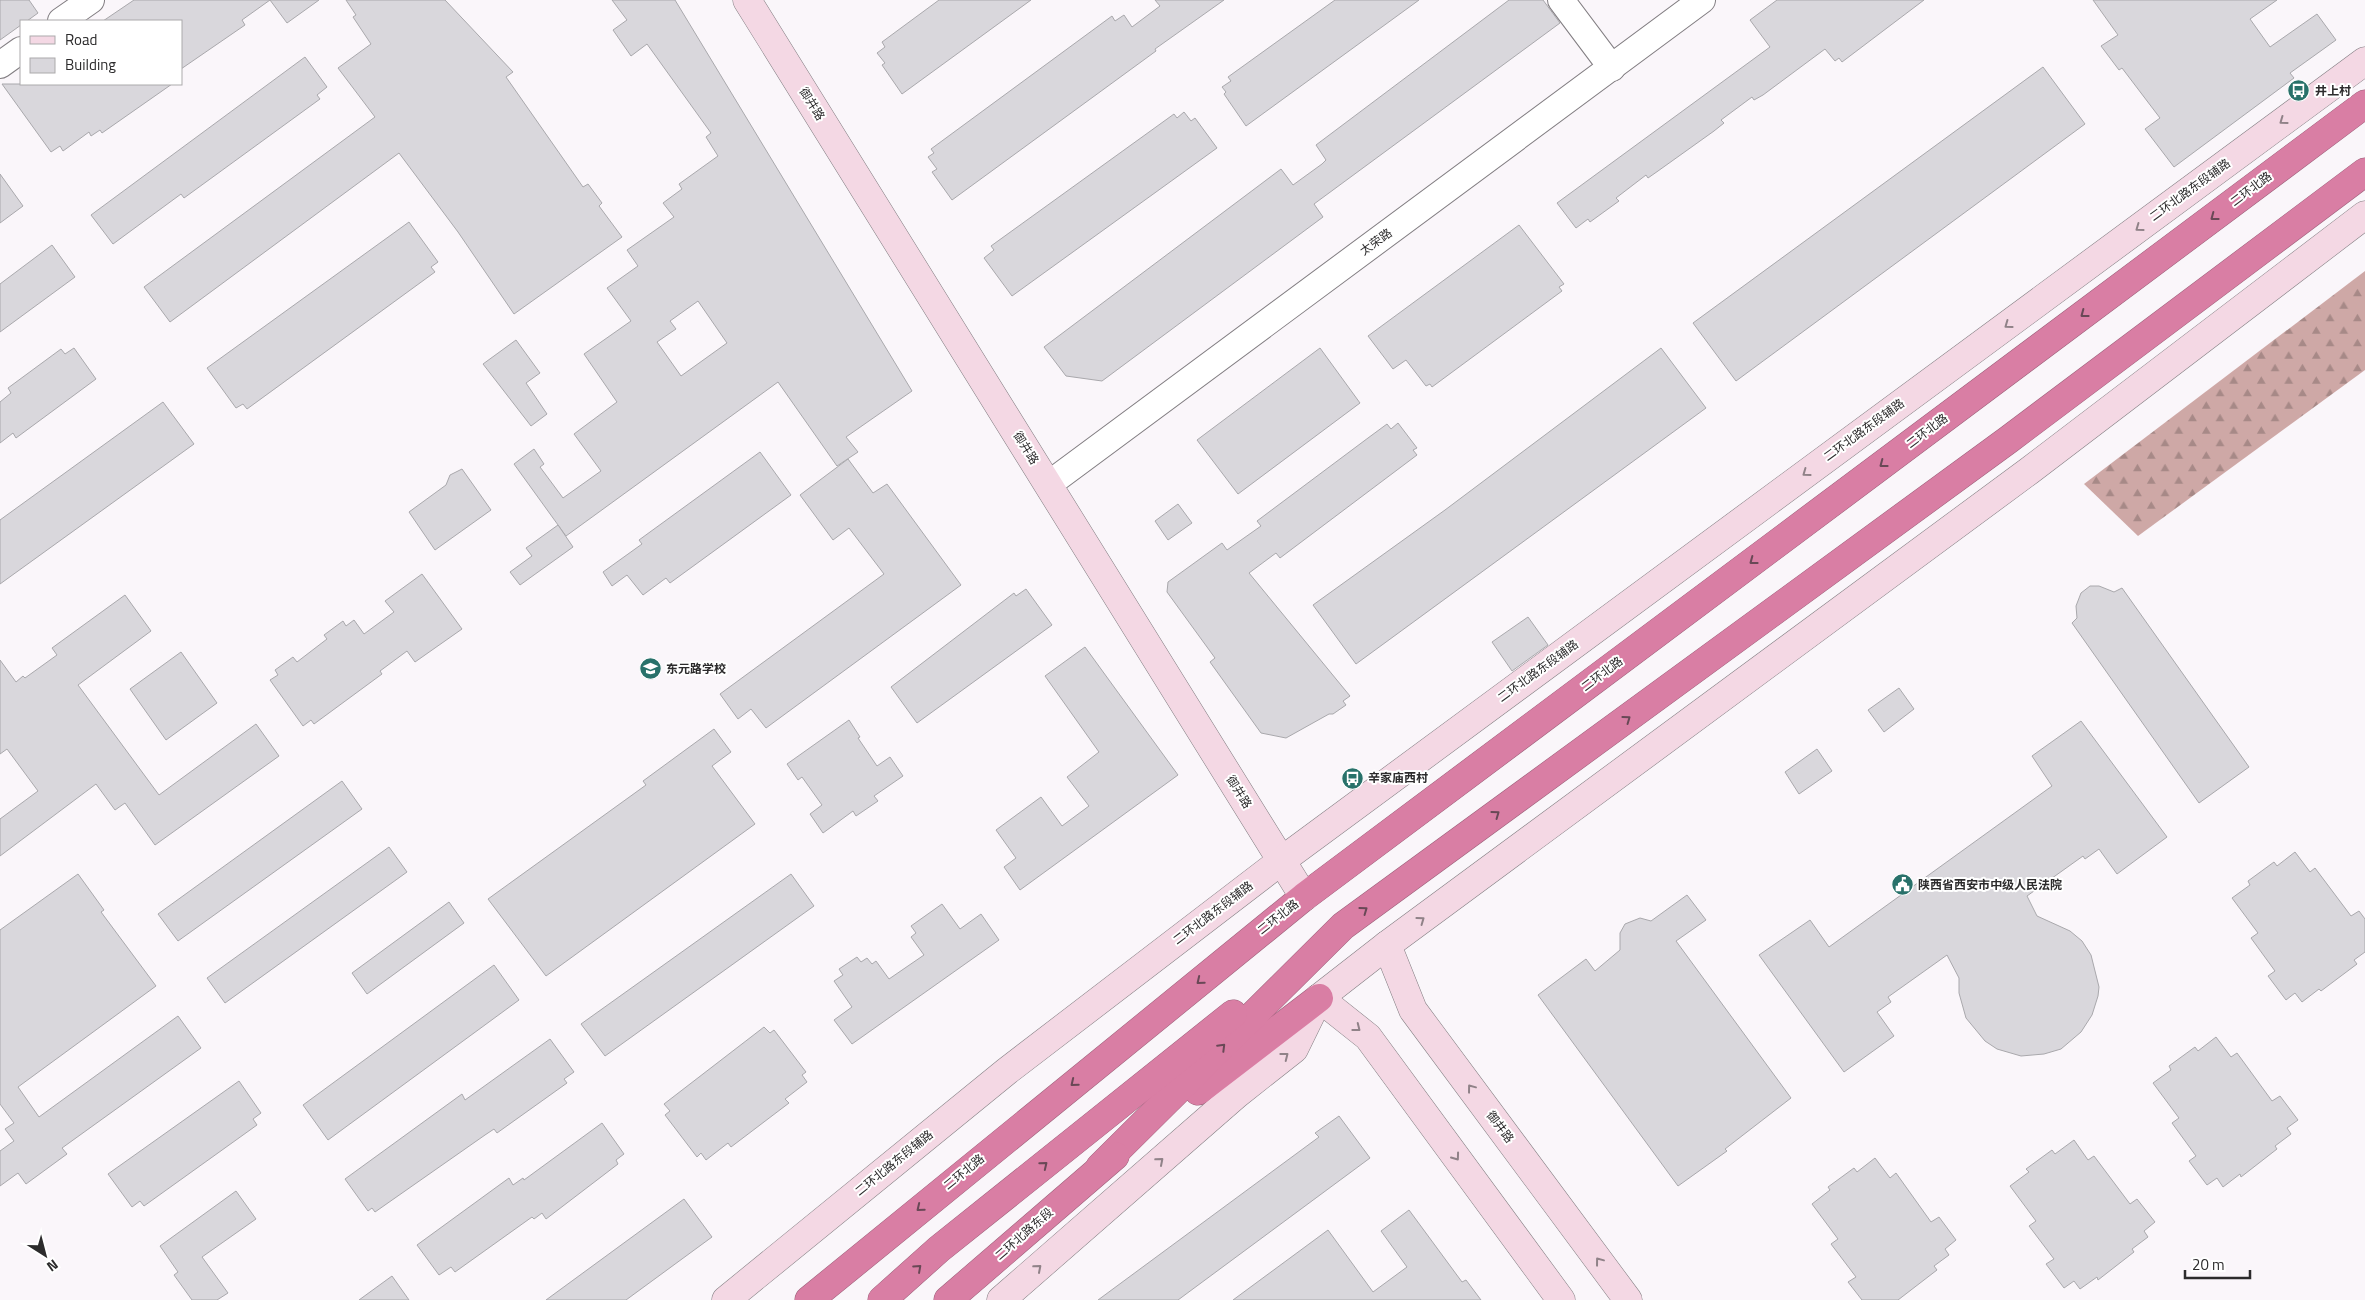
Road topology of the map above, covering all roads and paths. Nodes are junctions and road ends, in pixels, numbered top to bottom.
1 (91, 0) edge
2 (747, 0) edge
3 (1561, 0) edge
4 (1702, 0) edge
5 (62, 20) edge
6 (20, 51) edge
7 (2365, 61) edge
8 (0, 66) edge
9 (1612, 68) junction
10 (2365, 104) edge
11 (2365, 172) edge
12 (2365, 215) edge
13 (1049, 484) junction
14 (1281, 861) junction
15 (1304, 897) junction
16 (1343, 926) junction
17 (1387, 945) junction
18 (1319, 998) junction
19 (1100, 1168) junction
20 (854, 1262) junction
21 (726, 1300) edge
22 (801, 1300) edge
23 (809, 1300) edge
24 (882, 1300) edge
25 (948, 1300) edge
26 (1001, 1300) edge
27 (1561, 1300) edge
28 (1628, 1300) edge

1 - 5 street
2 - 13 main road, 御井路
3 - 9 street
4 - 9 street, 太荣路
6 - 8 street
7 -> 14 main road, 二环北路东段辅路
9 - 13 street, 太荣路
10 -> 15 highway, 二环北路
16 -> 11 highway
17 -> 12 main road
13 - 14 main road, 御井路
14 - 15 main road, 御井路
14 - 21 main road, 二环北路东段辅路
15 -> 20 highway, 二环北路
19 -> 16 highway
24 -> 16 highway
17 - 18 main road
28 -> 17 main road, 御井路
18 - 19 highway
26 -> 18 main road
18 -> 27 main road
19 - 25 highway, 二环北路东段
20 - 22 highway
20 - 23 highway

